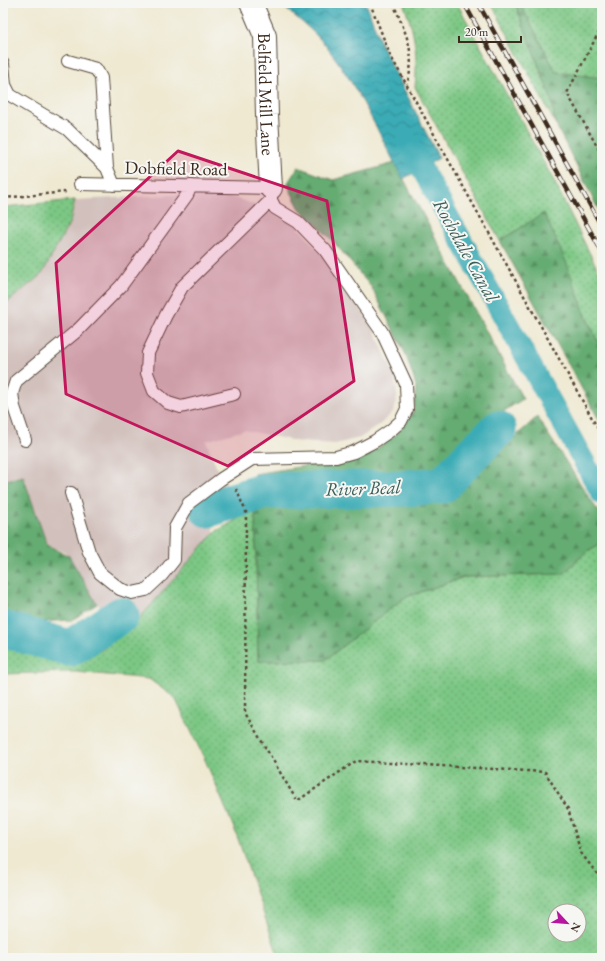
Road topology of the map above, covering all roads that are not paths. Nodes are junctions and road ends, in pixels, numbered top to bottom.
1 (251, 3) edge
2 (68, 61) dead end
3 (3, 64) edge
4 (107, 168) junction
5 (80, 184) road end
6 (114, 185) junction
7 (191, 186) junction
8 (271, 194) junction
9 (234, 394) dead end
10 (25, 440) dead end
11 (72, 493) dead end

1 - 8 street, Belfield Mill Lane
2 - 4 lane
3 - 4 lane
4 - 6 lane
5 - 6 lane, Dobfield Road
6 - 7 lane, Dobfield Road
7 - 8 lane, Dobfield Road
7 - 10 lane
8 - 9 lane
8 - 11 lane

